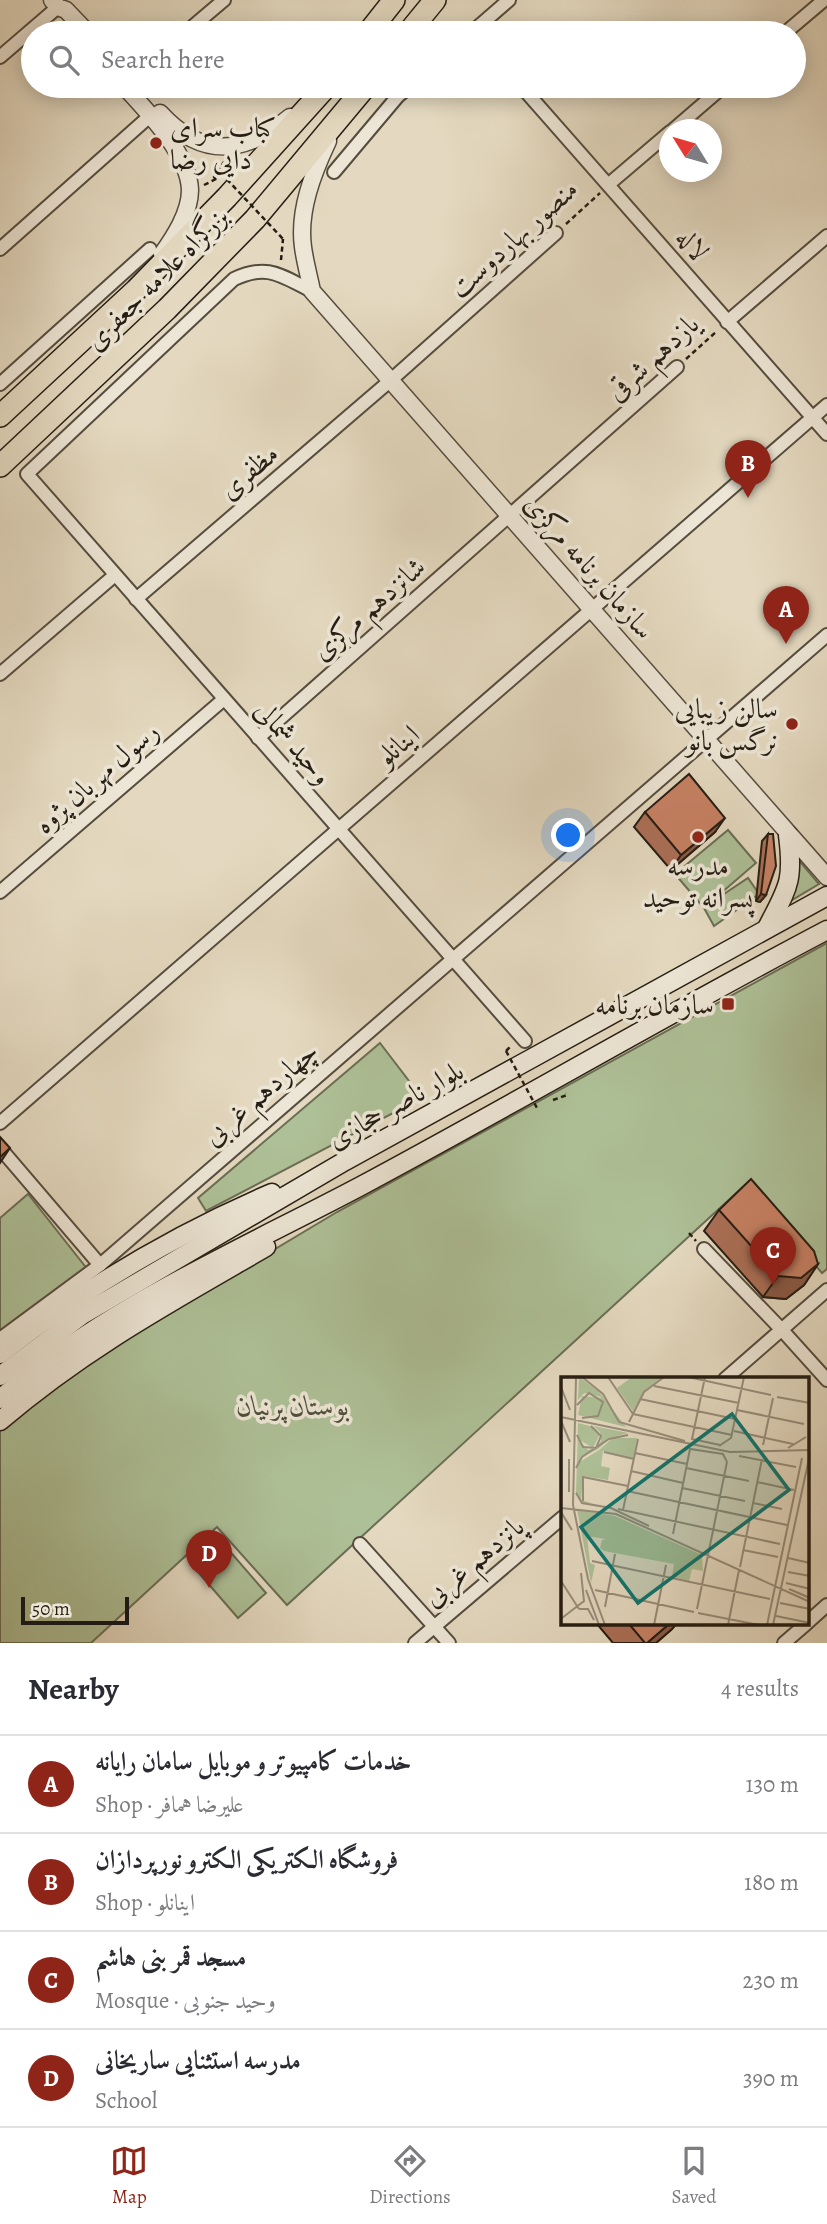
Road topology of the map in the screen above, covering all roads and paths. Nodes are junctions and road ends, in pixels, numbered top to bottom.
1 (224, 0) edge
2 (394, 0) edge
3 (435, 0) edge
4 (509, 0) edge
5 (824, 0) edge
6 (55, 3) edge
7 (37, 21) edge
8 (64, 21) edge
9 (77, 21) edge
10 (200, 21) edge
11 (377, 21) edge
12 (418, 21) edge
13 (485, 21) edge
14 (799, 21) edge
15 (21, 36) edge
16 (0, 57) edge
17 (135, 98) edge
18 (146, 98) edge
19 (313, 98) edge
20 (316, 98) edge
21 (356, 98) edge
22 (396, 98) edge
23 (532, 98) edge
24 (710, 98) edge
25 (151, 115) junction
26 (685, 119) edge
27 (336, 122) junction
28 (659, 141) edge
29 (223, 148) junction
30 (334, 172) dead end
31 (609, 184) junction
32 (555, 233) joint
33 (827, 236) edge
34 (0, 249) edge
35 (150, 249) dead end
36 (281, 260) dead end
37 (136, 290) junction
38 (312, 291) junction
39 (727, 322) junction
40 (677, 368) joint
41 (391, 380) junction
42 (0, 384) edge
43 (827, 405) edge
44 (0, 416) edge
45 (812, 418) junction
46 (827, 435) edge
47 (0, 466) edge
48 (511, 516) junction
49 (115, 575) junction
50 (136, 599) junction
51 (592, 609) junction
52 (827, 635) edge
53 (0, 674) edge
54 (224, 699) junction
55 (258, 738) junction
56 (706, 739) junction
57 (339, 829) junction
58 (788, 835) junction
59 (827, 877) edge
60 (0, 892) edge
61 (827, 895) edge
62 (767, 928) junction
63 (827, 930) edge
64 (453, 959) junction
65 (525, 1041) dead end
66 (509, 1047) dead end
67 (568, 1095) dead end
68 (553, 1100) dead end
69 (537, 1108) dead end
70 (0, 1123) edge
71 (0, 1149) edge
72 (345, 1161) junction
73 (359, 1186) junction
74 (704, 1249) dead end
75 (100, 1265) junction
76 (827, 1290) edge
77 (782, 1330) junction
78 (0, 1339) edge
79 (0, 1354) edge
80 (0, 1376) edge
81 (727, 1377) edge
82 (827, 1380) edge
83 (0, 1399) edge
84 (0, 1421) edge
85 (561, 1519) edge
86 (360, 1544) dead end
87 (827, 1605) edge
88 (810, 1620) edge
89 (804, 1626) edge
90 (434, 1627) junction
91 (415, 1643) edge
92 (449, 1643) edge
93 (784, 1643) edge

1 - 10 street
2 - 11 highway
3 - 12 highway
4 - 13 street
5 - 14 street
6 - 7 street
6 - 8 street
6 - 9 street
15 - 16 street
17 - 25 street
18 - 29 street
19 - 29 street
20 - 37 highway, بزرگراه علامه جعفری
21 - 27 highway, بزرگراه علامه جعفری
22 - 30 street
23 - 31 street, لاله
24 - 26 street, منصور بهاردوست
25 - 34 street
25 - 37 street
27 - 38 street
27 - 47 highway, بزرگراه علامه جعفری
28 - 31 street, منصور بهاردوست
29 - 36 path, bridge
31 - 32 path, منصور بهاردوست
31 - 39 street, لاله
32 - 41 street, منصور بهاردوست
33 - 39 street, یازدهم شرقی
35 - 42 street
37 - 44 highway, بزرگراه علامه جعفری
38 - 41 street, سازمان برنامه مرکزی
38 - 49 street, وحید شمالی
39 - 40 path, یازدهم شرقی
39 - 45 street, لاله
40 - 48 street, یازدهم شرقی
41 - 48 street, سازمان برنامه مرکزی
41 - 50 street, مظفری
43 - 45 street, اینانلو
45 - 46 street, لاله
45 - 51 street, اینانلو
48 - 51 street, سازمان برنامه مرکزی
48 - 55 street, شانزدهم مرکزی
49 - 50 street, وحید شمالی
49 - 53 street
50 - 54 street, وحید شمالی
51 - 56 street, سازمان برنامه مرکزی
51 - 57 street, اینانلو
52 - 56 street, چهاردهم غربی
54 - 55 street, وحید شمالی
54 - 60 street, رسول مهربان پژوه
55 - 57 street, وحید شمالی
56 - 58 street, سازمان برنامه مرکزی
56 - 64 street, چهاردهم غربی
57 - 64 street, وحید شمالی
57 - 70 street, اینانلو
58 - 59 street, سازمان برنامه مرکزی
58 - 62 main road
61 - 62 main road, بلوار ناصر حجازی
62 - 72 main road, بلوار ناصر حجازی
63 - 73 main road, بلوار ناصر حجازی
64 - 65 street, وحید شمالی
64 - 75 street, چهاردهم غربی
66 - 69 path, bridge
67 - 68 path
71 - 75 street
72 - 79 main road
72 - 80 main road, بلوار ناصر حجازی
73 - 83 main road, بلوار ناصر حجازی
73 - 84 main road
74 - 77 street
75 - 78 street, چهاردهم غربی
76 - 77 street
77 - 81 street
77 - 82 street
85 - 90 street, پانزدهم غربی
86 - 90 street
87 - 88 street
89 - 93 street
90 - 91 street, پانزدهم غربی
90 - 92 street

